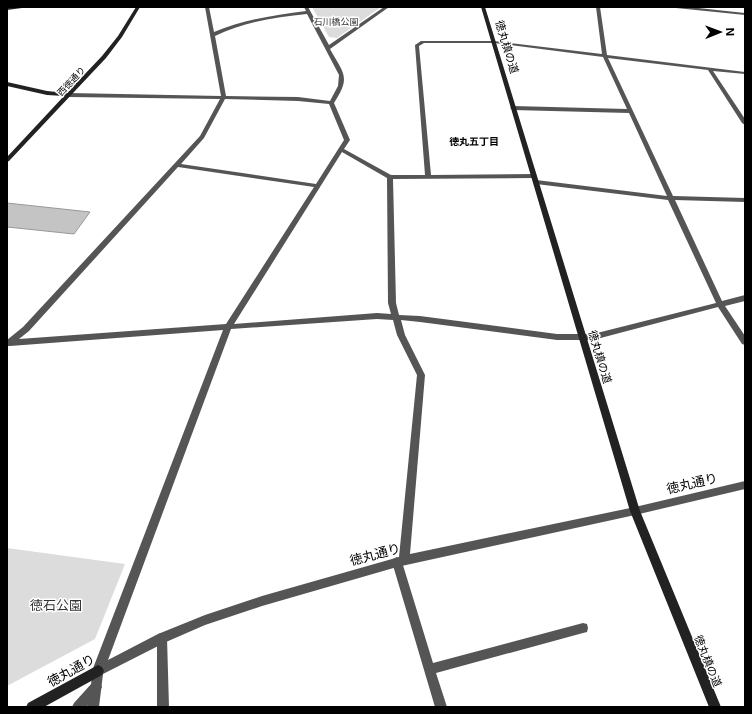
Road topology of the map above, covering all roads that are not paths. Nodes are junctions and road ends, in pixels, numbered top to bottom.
1 (22, 7) edge
2 (138, 7) edge
3 (207, 7) edge
4 (387, 7) edge
5 (483, 7) edge
6 (598, 7) edge
7 (676, 7) edge
8 (7, 9) edge
9 (308, 10) edge
10 (745, 14) edge
11 (212, 35) junction
12 (494, 42) junction
13 (328, 48) junction
14 (605, 56) junction
15 (709, 68) junction
16 (745, 73) edge
17 (7, 84) edge
18 (69, 95) junction
19 (224, 97) junction
20 (331, 103) junction
21 (514, 108) junction
22 (631, 111) junction
23 (745, 123) edge
24 (341, 149) junction
25 (7, 160) edge
26 (176, 165) junction
27 (390, 176) junction
28 (428, 176) junction
29 (535, 179) junction
30 (317, 186) junction
31 (671, 198) junction
32 (745, 200) edge
33 (745, 298) edge
34 (720, 304) junction
35 (396, 317) junction
36 (228, 327) junction
37 (582, 337) junction
38 (745, 342) edge
39 (8, 344) edge
40 (745, 485) edge
41 (634, 511) junction
42 (401, 561) junction
43 (583, 628) dead end
44 (162, 638) junction
45 (430, 670) junction
46 (98, 671) junction
47 (97, 686) junction
48 (32, 707) edge
49 (78, 707) edge
50 (93, 707) edge
51 (163, 707) edge
52 (441, 707) edge
53 (715, 707) edge

1 - 8 street
2 - 18 street, 西徳通り
3 - 11 street
4 - 13 street
5 - 12 street, 徳丸槙の道
6 - 14 street
7 - 10 street
9 - 11 street
9 - 13 street
11 - 19 street
12 - 14 street
12 - 21 street, 徳丸槙の道
12 - 28 street
13 - 20 street
14 - 15 street
14 - 22 street
15 - 16 street
15 - 23 street
17 - 18 street
18 - 19 street
18 - 25 street, 西徳通り
19 - 20 street
19 - 26 street
20 - 24 street
21 - 22 street
21 - 29 street, 徳丸槙の道
22 - 31 street
24 - 27 street
24 - 30 street
26 - 30 street
26 - 39 street
27 - 28 street
27 - 35 street
28 - 29 street
29 - 31 street
29 - 37 street, 徳丸槙の道
30 - 36 street
31 - 32 street
31 - 34 street
33 - 34 street
34 - 37 street
34 - 38 street
35 - 36 street
35 - 37 street
35 - 42 street
36 - 39 street
36 - 46 street
37 - 41 street, 徳丸槙の道
40 - 41 street, 徳丸通り
41 - 42 street, 徳丸通り
41 - 53 street, 徳丸槙の道
42 - 44 street, 徳丸通り
42 - 45 street
43 - 45 street
44 - 46 street, 徳丸通り
44 - 51 street
45 - 52 street
46 - 47 street
46 - 48 street, 徳丸通り
47 - 49 street
47 - 50 street

